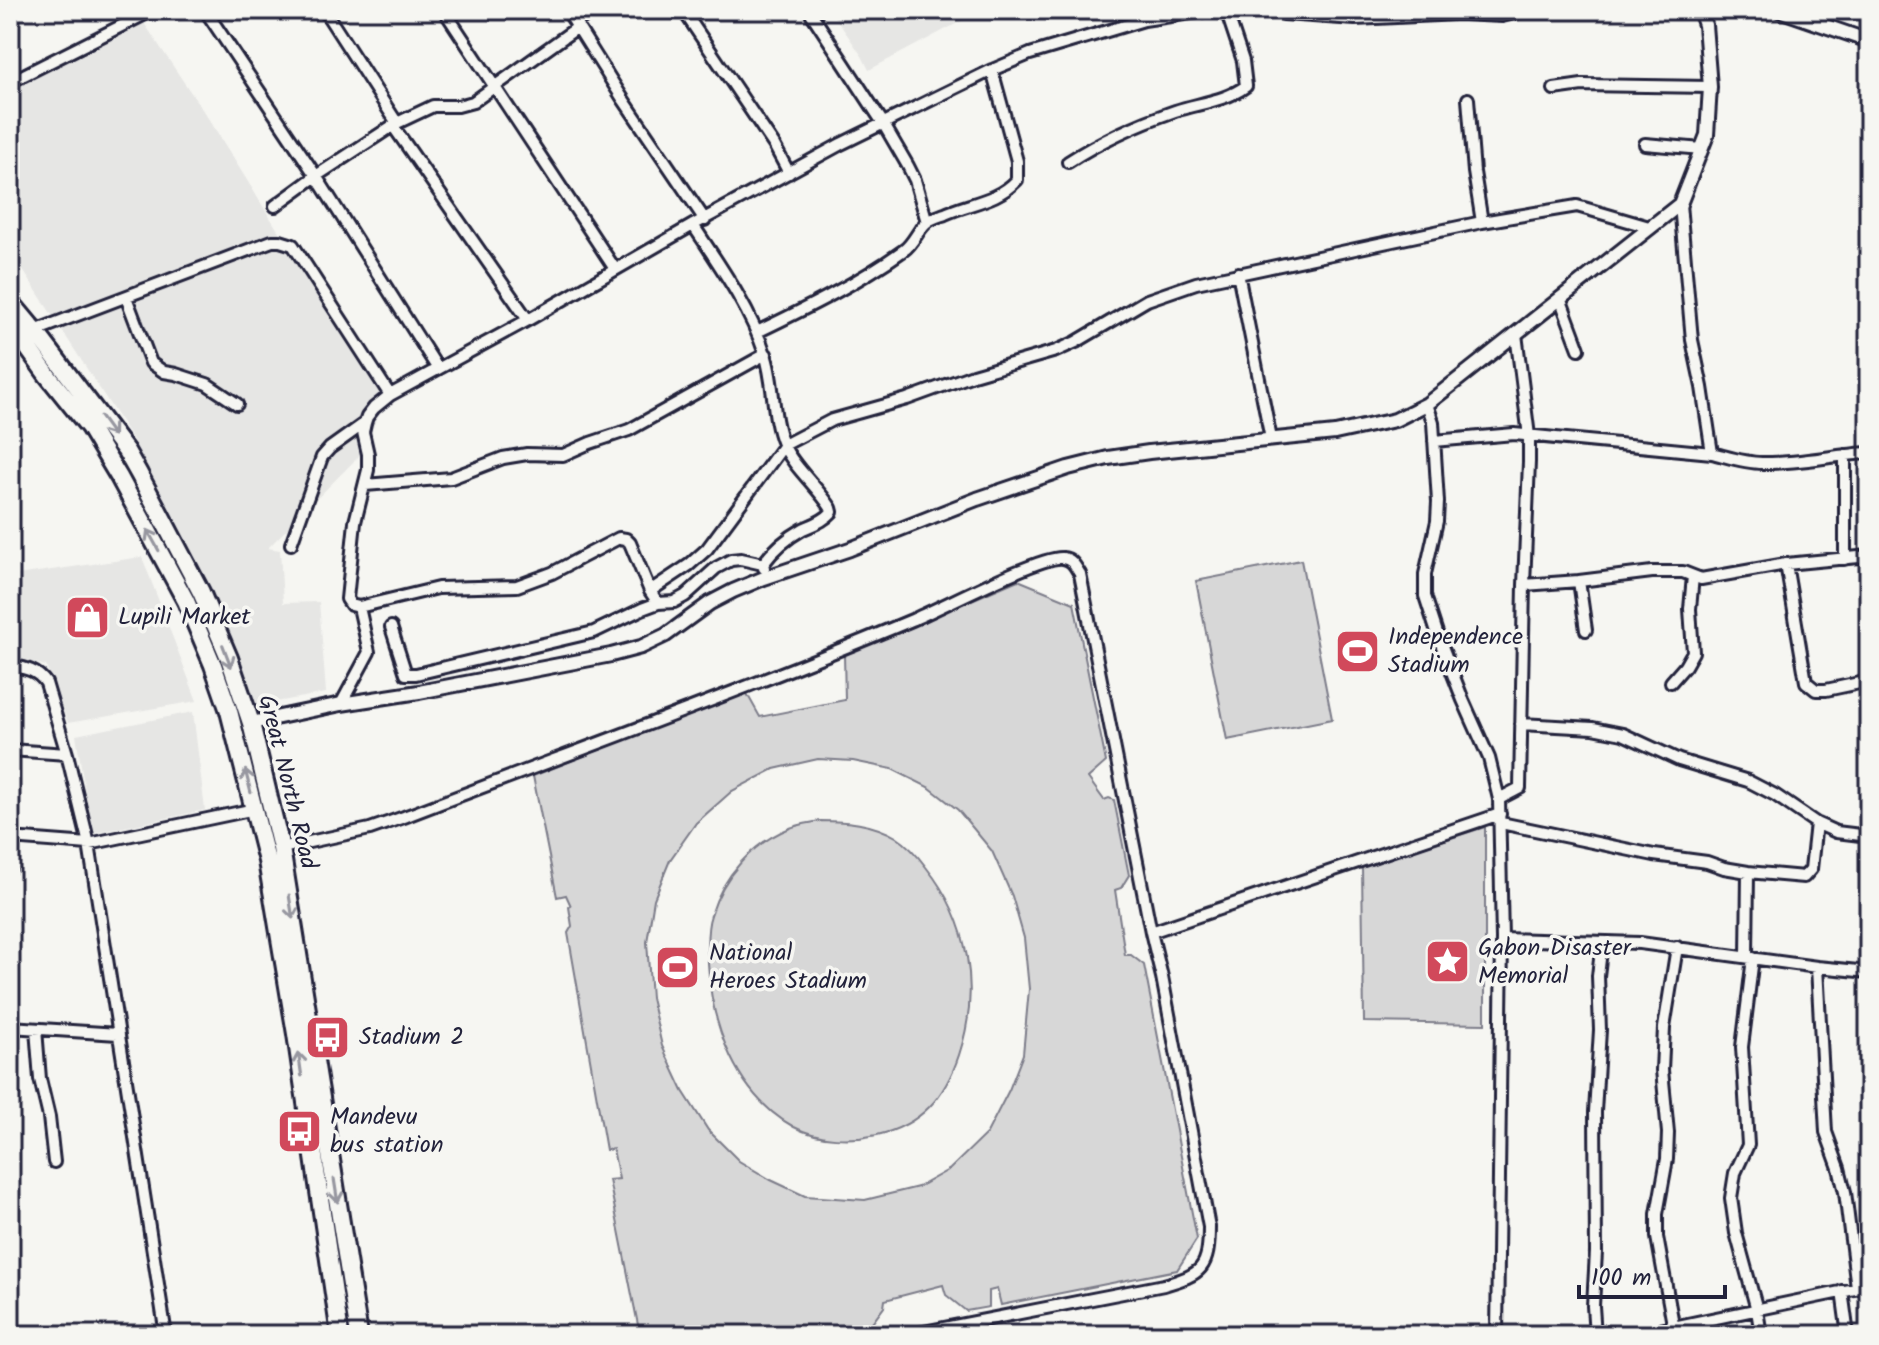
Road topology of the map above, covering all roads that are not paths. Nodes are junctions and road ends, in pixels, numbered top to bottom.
1 (153, 10) edge
2 (205, 10) edge
3 (324, 10) edge
4 (444, 10) edge
5 (567, 10) edge
6 (594, 10) edge
7 (683, 10) edge
8 (809, 10) edge
9 (1211, 10) edge
10 (1226, 10) edge
11 (1275, 10) edge
12 (1528, 10) edge
13 (1700, 10) edge
14 (1779, 10) edge
15 (1144, 15) edge
16 (1822, 16) edge
17 (577, 25) junction
18 (1869, 41) edge
19 (992, 70) junction
20 (10, 82) edge
21 (1710, 87) junction
22 (494, 88) junction
23 (1554, 89) dead end
24 (1468, 99) dead end
25 (883, 123) junction
26 (395, 125) junction
27 (1645, 144) dead end
28 (1702, 149) junction
29 (1068, 162) dead end
30 (789, 173) junction
31 (316, 176) junction
32 (1680, 204) junction
33 (275, 206) dead end
34 (705, 220) junction
35 (927, 222) junction
36 (1482, 222) junction
37 (693, 225) junction
38 (1649, 227) junction
39 (615, 269) junction
40 (1238, 273) junction
41 (126, 297) junction
42 (1560, 298) junction
43 (10, 301) edge
44 (528, 320) junction
45 (10, 323) edge
46 (35, 331) junction
47 (757, 332) junction
48 (1516, 334) junction
49 (1579, 349) dead end
50 (766, 354) junction
51 (438, 369) junction
52 (390, 395) junction
53 (237, 404) dead end
54 (1427, 404) junction
55 (365, 423) junction
56 (1529, 436) junction
57 (1271, 439) junction
58 (1434, 441) junction
59 (784, 445) junction
60 (1712, 453) junction
61 (1869, 453) edge
62 (1845, 455) junction
63 (365, 485) junction
64 (291, 544) dead end
65 (1869, 556) edge
66 (1845, 559) junction
67 (1786, 564) junction
68 (764, 571) junction
69 (1693, 576) junction
70 (1579, 581) junction
71 (1524, 585) junction
72 (650, 591) junction
73 (658, 603) junction
74 (359, 607) junction
75 (391, 627) dead end
76 (1586, 630) dead end
77 (10, 665) edge
78 (1869, 681) edge
79 (1671, 682) dead end
80 (341, 704) junction
81 (251, 723) junction
82 (1521, 724) junction
83 (10, 750) edge
84 (67, 754) junction
85 (1499, 799) junction
86 (255, 809) junction
87 (1500, 818) junction
88 (1816, 823) junction
89 (1869, 836) edge
90 (11, 838) edge
91 (89, 844) junction
92 (281, 848) junction
93 (10, 868) edge
94 (1748, 872) junction
95 (1151, 932) junction
96 (1502, 939) junction
97 (1602, 942) junction
98 (1677, 947) junction
99 (1750, 958) junction
100 (1817, 967) junction
101 (1869, 972) edge
102 (10, 1027) edge
103 (36, 1029) junction
104 (118, 1034) junction
105 (54, 1162) dead end
106 (1869, 1286) edge
107 (1857, 1288) junction
108 (1842, 1291) junction
109 (1757, 1310) junction
110 (1674, 1330) edge
111 (921, 1334) edge
112 (166, 1335) edge
113 (340, 1335) edge
114 (359, 1335) edge
115 (908, 1335) edge
116 (1497, 1335) edge
117 (1595, 1335) edge
118 (1635, 1335) edge
119 (1761, 1335) edge
120 (1848, 1335) edge

1 - 20 street
2 - 31 street
3 - 26 street
4 - 22 street
5 - 17 street
6 - 17 street
7 - 30 street
8 - 25 street
9 - 15 street
10 - 29 street
11 - 12 street
13 - 21 street
14 - 16 street
15 - 19 street
16 - 18 street
17 - 22 street
17 - 34 street
19 - 25 street
19 - 35 street
21 - 23 street
21 - 28 street
22 - 26 street
22 - 39 street
24 - 36 street
25 - 30 street
25 - 35 street
26 - 31 street
26 - 44 street
27 - 28 street
28 - 32 street
30 - 34 street
31 - 33 street
31 - 51 street
32 - 38 street
32 - 60 street
34 - 37 street
35 - 47 street
36 - 38 street
36 - 40 street
37 - 39 street
37 - 47 street
38 - 42 street
39 - 44 street
40 - 57 street
40 - 59 street
41 - 46 street
41 - 52 street
41 - 53 street
42 - 48 street
42 - 49 street
43 - 46 main road, Great North Road
44 - 51 street
86 -> 45 main road, Great North Road
46 -> 81 main road, Great North Road
47 - 50 street
48 - 54 street
48 - 56 street
50 - 59 street
50 - 63 street
51 - 52 street
52 - 55 street
54 - 57 street
54 - 58 street
55 - 63 street
55 - 64 street
56 - 58 street
56 - 60 street
56 - 71 street
57 - 68 street
58 - 85 street
59 - 68 street
59 - 72 street
60 - 62 street
61 - 62 street
62 - 66 street
63 - 74 street
65 - 66 street
66 - 67 street
67 - 69 street
67 - 78 street
68 - 73 street
68 - 80 street
69 - 70 street
69 - 79 street
70 - 71 street
70 - 76 street
71 - 82 street
72 - 73 street
72 - 74 street
73 - 75 street
74 - 80 street
77 - 84 street
80 - 81 street
81 - 92 main road, Great North Road
82 - 85 street
82 - 88 street
83 - 84 street
84 - 91 street
85 - 87 street
86 - 91 street
113 -> 86 main road, Great North Road
87 - 94 street
87 - 95 street
87 - 96 street
88 - 89 street
88 - 94 street
90 - 91 street
90 - 93 street
91 - 104 street
92 - 95 street
92 -> 114 main road, Great North Road
94 - 99 street
95 - 111 street
96 - 97 street
96 - 116 street
97 - 98 street
97 - 117 street
98 - 99 street
98 - 110 street
99 - 100 street
99 - 109 street
100 - 101 street
100 - 107 street
102 - 103 street
103 - 104 street
103 - 105 street
104 - 112 street
106 - 107 street
107 - 108 street
108 - 109 street
108 - 120 street
109 - 110 street
109 - 119 street
110 - 118 street
111 - 115 street

